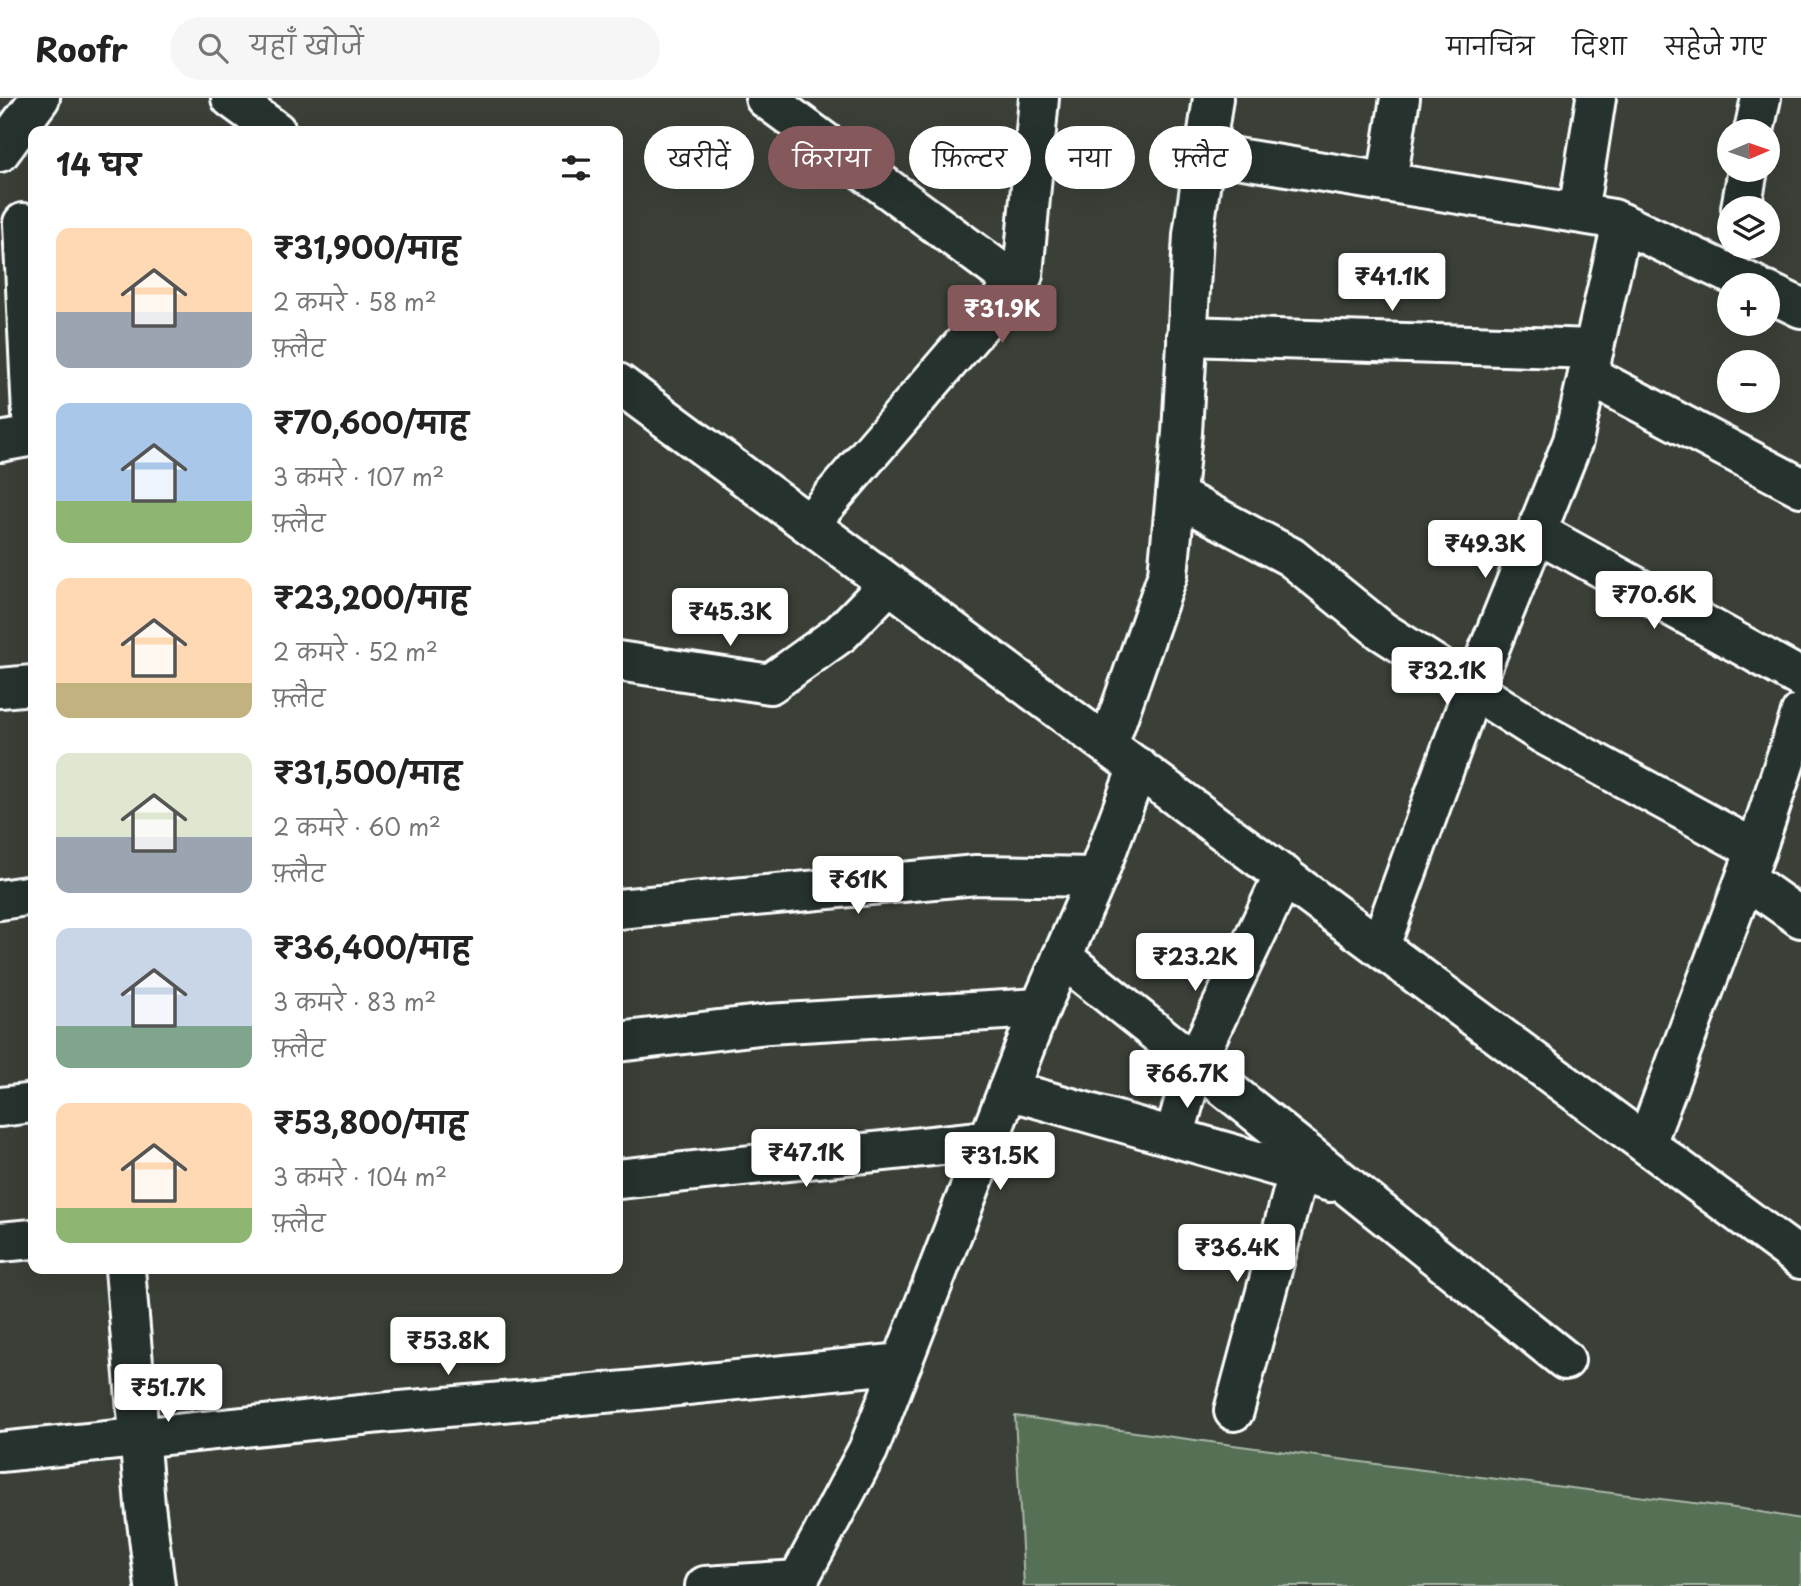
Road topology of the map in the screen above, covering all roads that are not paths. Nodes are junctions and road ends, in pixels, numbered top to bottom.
1 (40, 98) edge
2 (231, 98) edge
3 (765, 98) edge
4 (1039, 98) edge
5 (1213, 98) edge
6 (1400, 98) edge
7 (1596, 98) edge
8 (1760, 98) edge
9 (1757, 119) edge
10 (269, 126) edge
11 (1209, 126) edge
12 (0, 152) edge
13 (1252, 160) edge
14 (1387, 182) junction
15 (1201, 189) edge
16 (1578, 213) junction
17 (19, 218) edge
18 (1622, 223) junction
19 (1739, 269) edge
20 (1016, 283) junction
21 (1780, 298) edge
22 (1801, 308) edge
23 (28, 329) edge
24 (1187, 336) junction
25 (1591, 362) junction
26 (623, 387) edge
27 (28, 437) edge
28 (0, 442) edge
29 (1801, 487) edge
30 (1176, 496) junction
31 (809, 524) junction
32 (1537, 531) junction
33 (889, 584) junction
34 (623, 662) edge
35 (1801, 678) edge
36 (28, 685) edge
37 (0, 688) edge
38 (1473, 689) junction
39 (1800, 720) edge
40 (1108, 745) junction
41 (1138, 767) junction
42 (1751, 865) junction
43 (1284, 875) junction
44 (1097, 877) junction
45 (28, 896) edge
46 (0, 900) edge
47 (623, 909) edge
48 (1801, 918) edge
49 (1380, 946) junction
50 (1062, 957) junction
51 (1040, 1008) junction
52 (623, 1041) edge
53 (1195, 1063) junction
54 (1008, 1090) junction
55 (28, 1104) edge
56 (0, 1107) edge
57 (1174, 1137) junction
58 (989, 1140) junction
59 (1646, 1144) junction
60 (1298, 1173) junction
61 (623, 1178) edge
62 (1350, 1188) junction
63 (28, 1239) edge
64 (0, 1242) edge
65 (1801, 1259) edge
66 (125, 1274) edge
67 (1564, 1360) dead end
68 (902, 1363) junction
69 (1234, 1411) dead end
70 (139, 1438) junction
71 (0, 1452) edge
72 (797, 1583) edge
73 (155, 1586) edge
74 (705, 1586) edge

1 - 12 street
2 - 10 street
3 - 20 street
4 - 20 street
5 - 11 street
6 - 14 street
7 - 16 street
8 - 9 street
13 - 14 street
14 - 16 street
15 - 24 street
16 - 18 street
17 - 23 street
18 - 19 street
18 - 25 street
20 - 31 street
21 - 22 street
24 - 25 street
24 - 30 street
25 - 29 street
25 - 32 street
26 - 31 street
27 - 28 street
30 - 38 street
30 - 40 street
31 - 33 street
32 - 35 street
32 - 38 street
33 - 34 street
33 - 40 street
36 - 37 street
38 - 42 street
38 - 49 street
39 - 42 street
40 - 41 street
41 - 43 street
41 - 44 street
42 - 48 street
42 - 59 street
43 - 49 street
43 - 53 street
44 - 47 street
44 - 50 street
45 - 46 street
49 - 59 street
50 - 51 street
50 - 53 street
51 - 52 street
51 - 54 street
53 - 57 street
53 - 62 street
54 - 57 street
54 - 58 street
55 - 56 street
57 - 60 street
58 - 61 street
58 - 68 street
59 - 65 street
60 - 62 street
60 - 69 street
62 - 67 street
63 - 64 street
66 - 70 street
68 - 70 street
68 - 72 street
70 - 71 street
70 - 73 street
72 - 74 street

